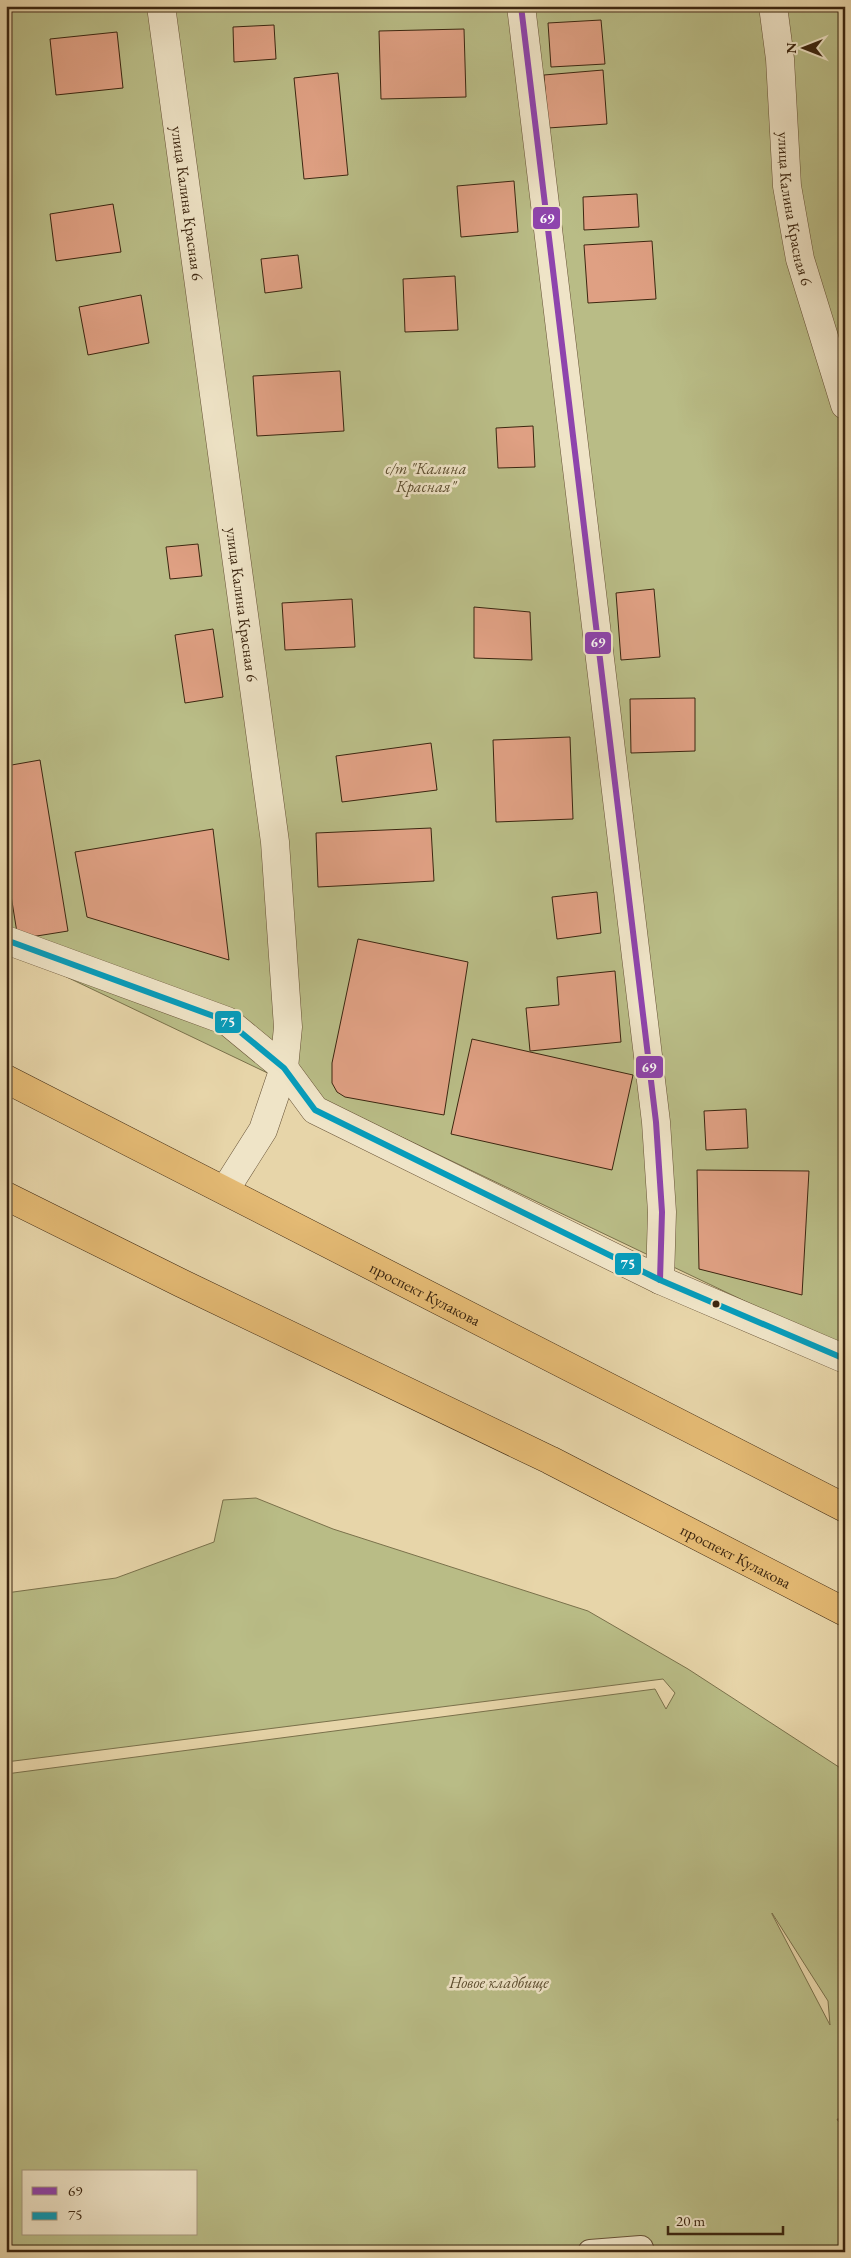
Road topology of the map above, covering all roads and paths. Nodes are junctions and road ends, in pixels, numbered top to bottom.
1 (161, 6) edge
2 (521, 6) edge
3 (773, 6) edge
4 (845, 405) edge
5 (6, 940) edge
6 (284, 1068) junction
7 (6, 1079) edge
8 (225, 1190) junction
9 (6, 1196) edge
10 (660, 1280) junction
11 (845, 1358) edge
12 (845, 1508) edge
13 (845, 1612) edge
14 (590, 2252) edge
15 (642, 2252) edge

1 - 6 street, улица Калина Красная 6
2 - 10 street
3 - 4 street, улица Калина Красная 6
5 - 6 street
6 - 8 street, улица Калина Красная 6
6 - 10 street
7 - 8 main road, проспект Кулакова
8 - 12 main road, проспект Кулакова
9 - 13 main road, проспект Кулакова
10 - 11 street
14 - 15 lane

